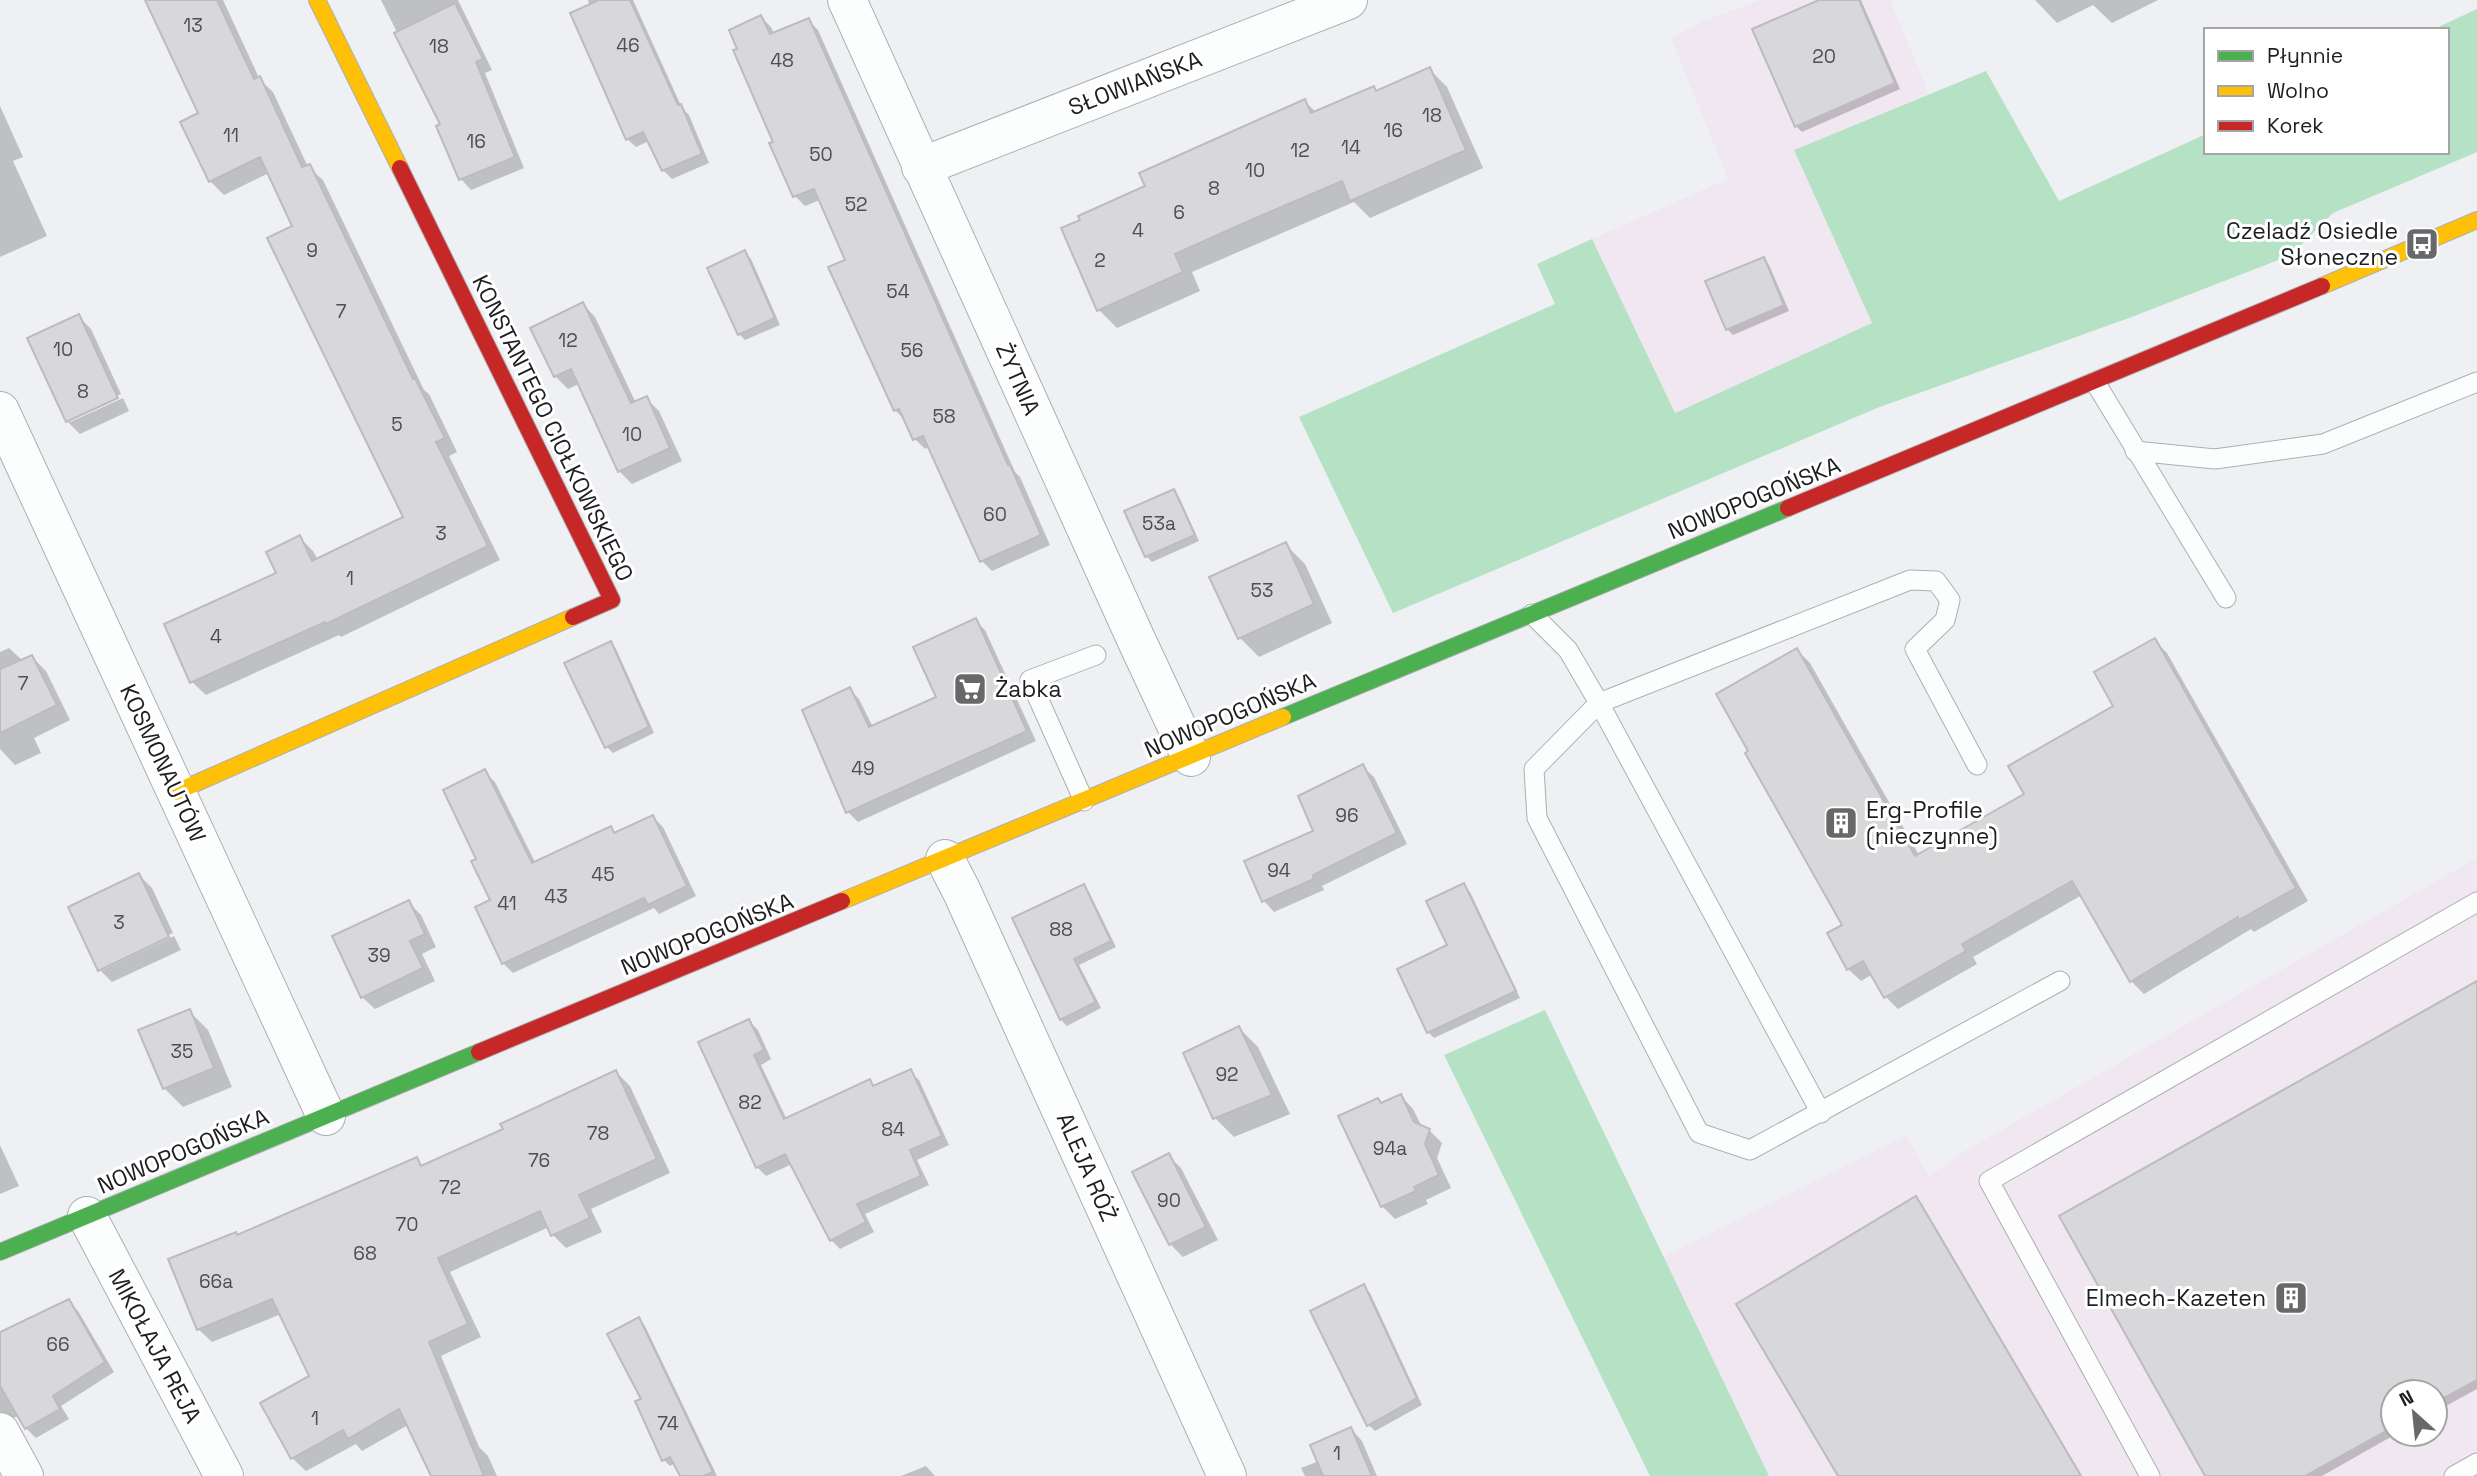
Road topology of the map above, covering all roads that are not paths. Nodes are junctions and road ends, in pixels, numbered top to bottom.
1 (317, 0) edge
2 (847, 0) edge
3 (1348, 0) edge
4 (921, 167) junction
5 (2477, 220) edge
6 (2095, 382) junction
7 (2477, 382) edge
8 (0, 411) edge
9 (2135, 451) junction
10 (2226, 598) dead end
11 (1532, 614) junction
12 (1096, 655) dead end
13 (1600, 703) junction
14 (1191, 757) junction
15 (1978, 765) dead end
16 (176, 792) junction
17 (1084, 801) junction
18 (944, 859) junction
19 (2477, 902) edge
20 (2060, 981) dead end
21 (1821, 1113) junction
22 (326, 1116) junction
23 (87, 1216) junction
24 (0, 1252) edge
25 (0, 1432) edge
26 (2477, 1463) edge
27 (24, 1476) edge
28 (224, 1476) edge
29 (1227, 1476) edge
30 (2150, 1476) edge
31 (2455, 1476) edge

1 - 16 street, KONSTANTEGO CIOŁKOWSKIEGO
2 - 4 street, ŻYTNIA
3 - 4 street, SŁOWIAŃSKA
4 - 14 street, ŻYTNIA
5 - 6 street, NOWOPOGOŃSKA
6 - 9 lane
6 - 11 street, NOWOPOGOŃSKA
7 - 9 lane
8 - 16 street, KOSMONAUTÓW
9 - 10 lane
11 - 13 lane
11 - 14 street, NOWOPOGOŃSKA
12 - 17 lane
13 - 15 lane
13 - 21 lane
13 - 21 lane
14 - 17 street, NOWOPOGOŃSKA
16 - 22 street, KOSMONAUTÓW
17 - 18 street, NOWOPOGOŃSKA
18 - 22 street, NOWOPOGOŃSKA
18 - 29 street, ALEJA RÓŻ
19 - 30 lane
20 - 21 lane
22 - 23 street, NOWOPOGOŃSKA
23 - 24 street, NOWOPOGOŃSKA
23 - 28 street, MIKOŁAJA REJA
25 - 27 street
26 - 31 lane

